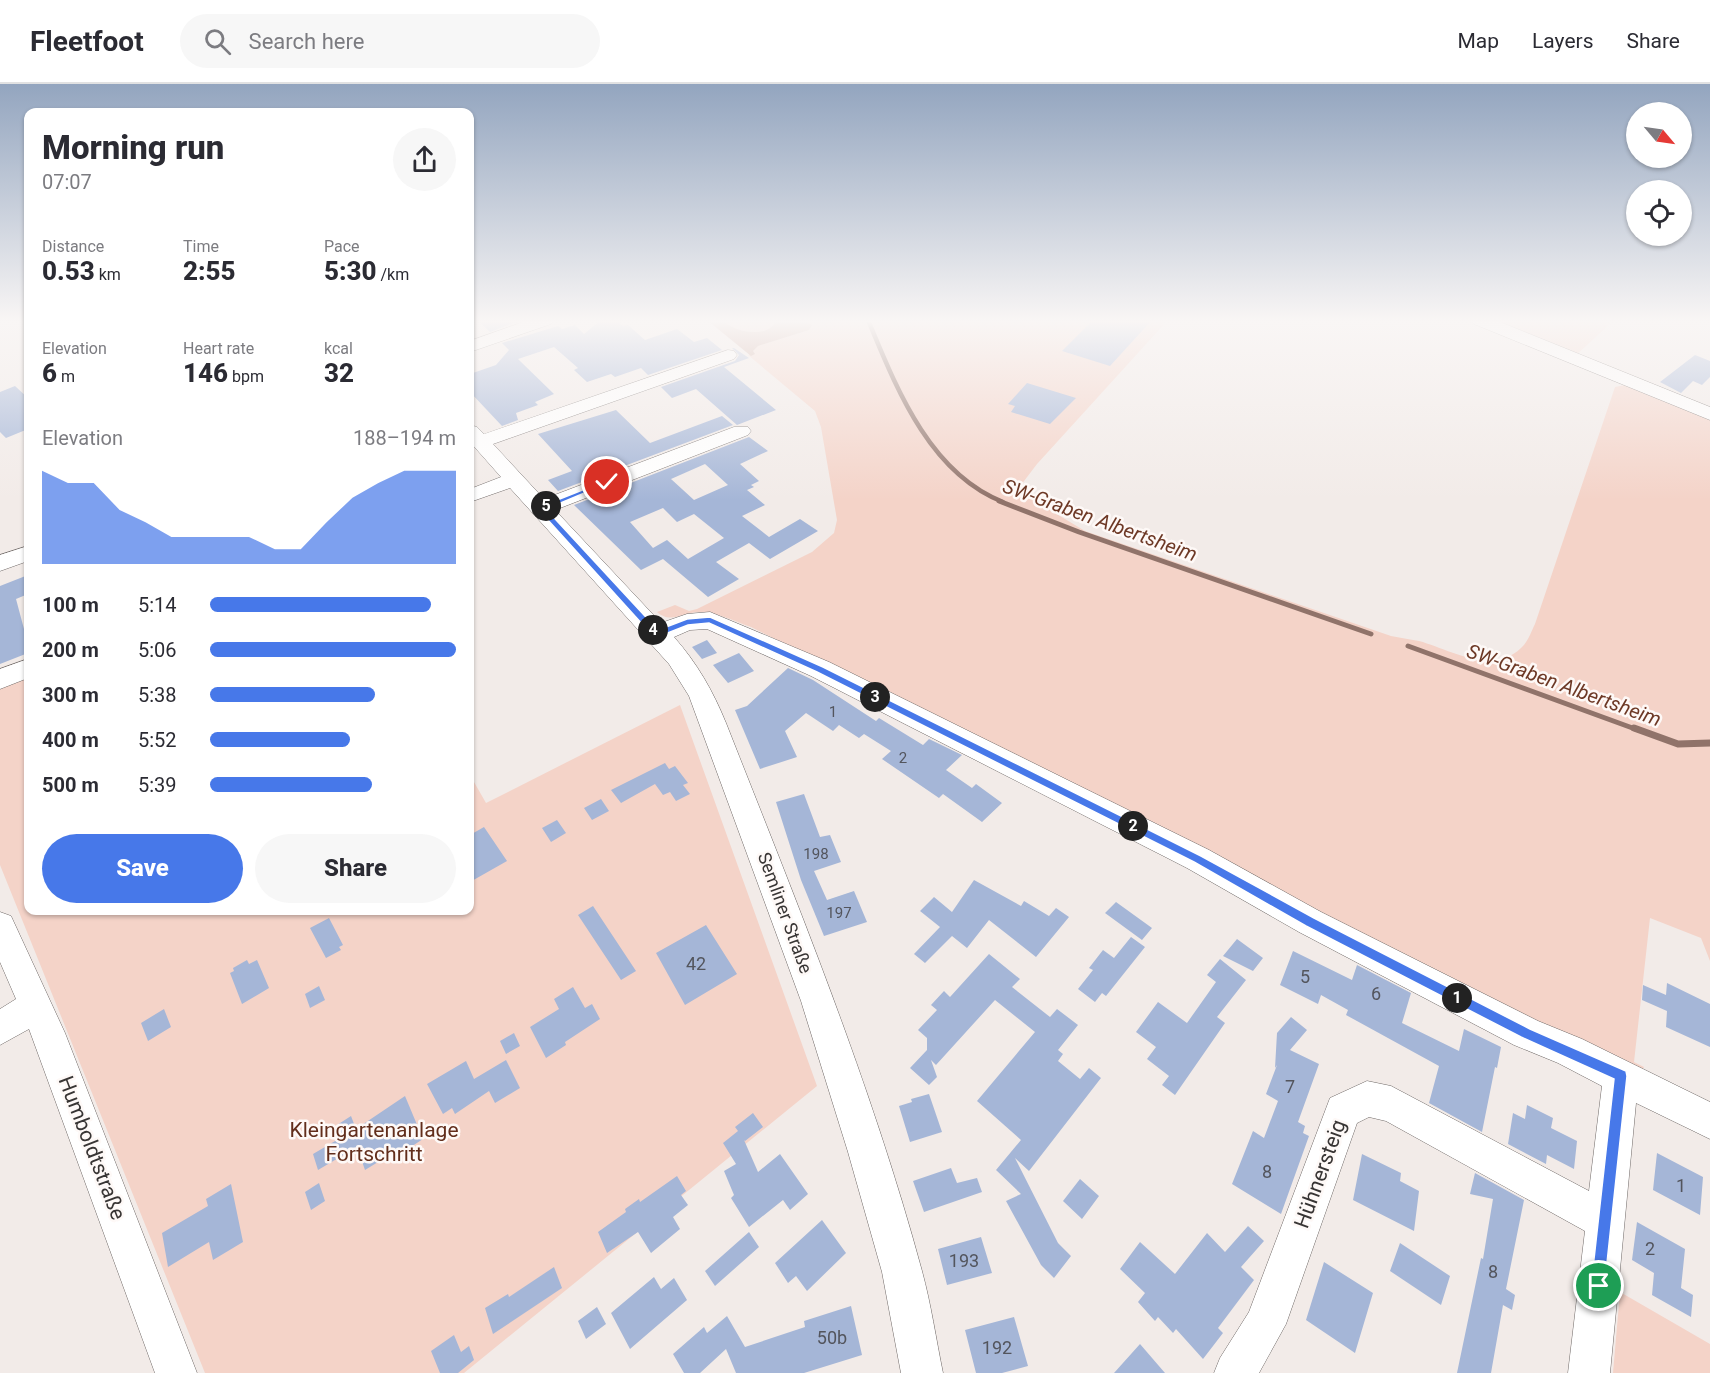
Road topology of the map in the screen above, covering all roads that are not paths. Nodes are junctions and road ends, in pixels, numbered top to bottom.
1 (652, 380) edge
2 (1627, 380) edge
3 (1710, 414) edge
4 (741, 431) dead end
5 (475, 436) edge
6 (514, 479) junction
7 (474, 494) edge
8 (540, 508) junction
9 (24, 554) edge
10 (0, 563) edge
11 (657, 634) junction
12 (24, 670) edge
13 (0, 680) edge
14 (0, 926) edge
15 (34, 1007) junction
16 (0, 1028) edge
17 (1621, 1076) junction
18 (1710, 1121) edge
19 (1605, 1221) junction
20 (176, 1373) edge
21 (922, 1373) edge
22 (1235, 1373) edge
23 (1589, 1373) edge

1 - 5 street
2 - 3 street
4 - 8 street
5 - 6 street, Semliner Straße
6 - 7 street
6 - 8 street, Semliner Straße
8 - 11 street, Semliner Straße
9 - 10 street
11 - 17 street
11 - 21 street, Semliner Straße
12 - 13 street
14 - 15 street, Humboldtstraße
15 - 16 street
15 - 20 street, Humboldtstraße
17 - 18 street
17 - 19 street
19 - 22 street, Hühnersteig
19 - 23 street

